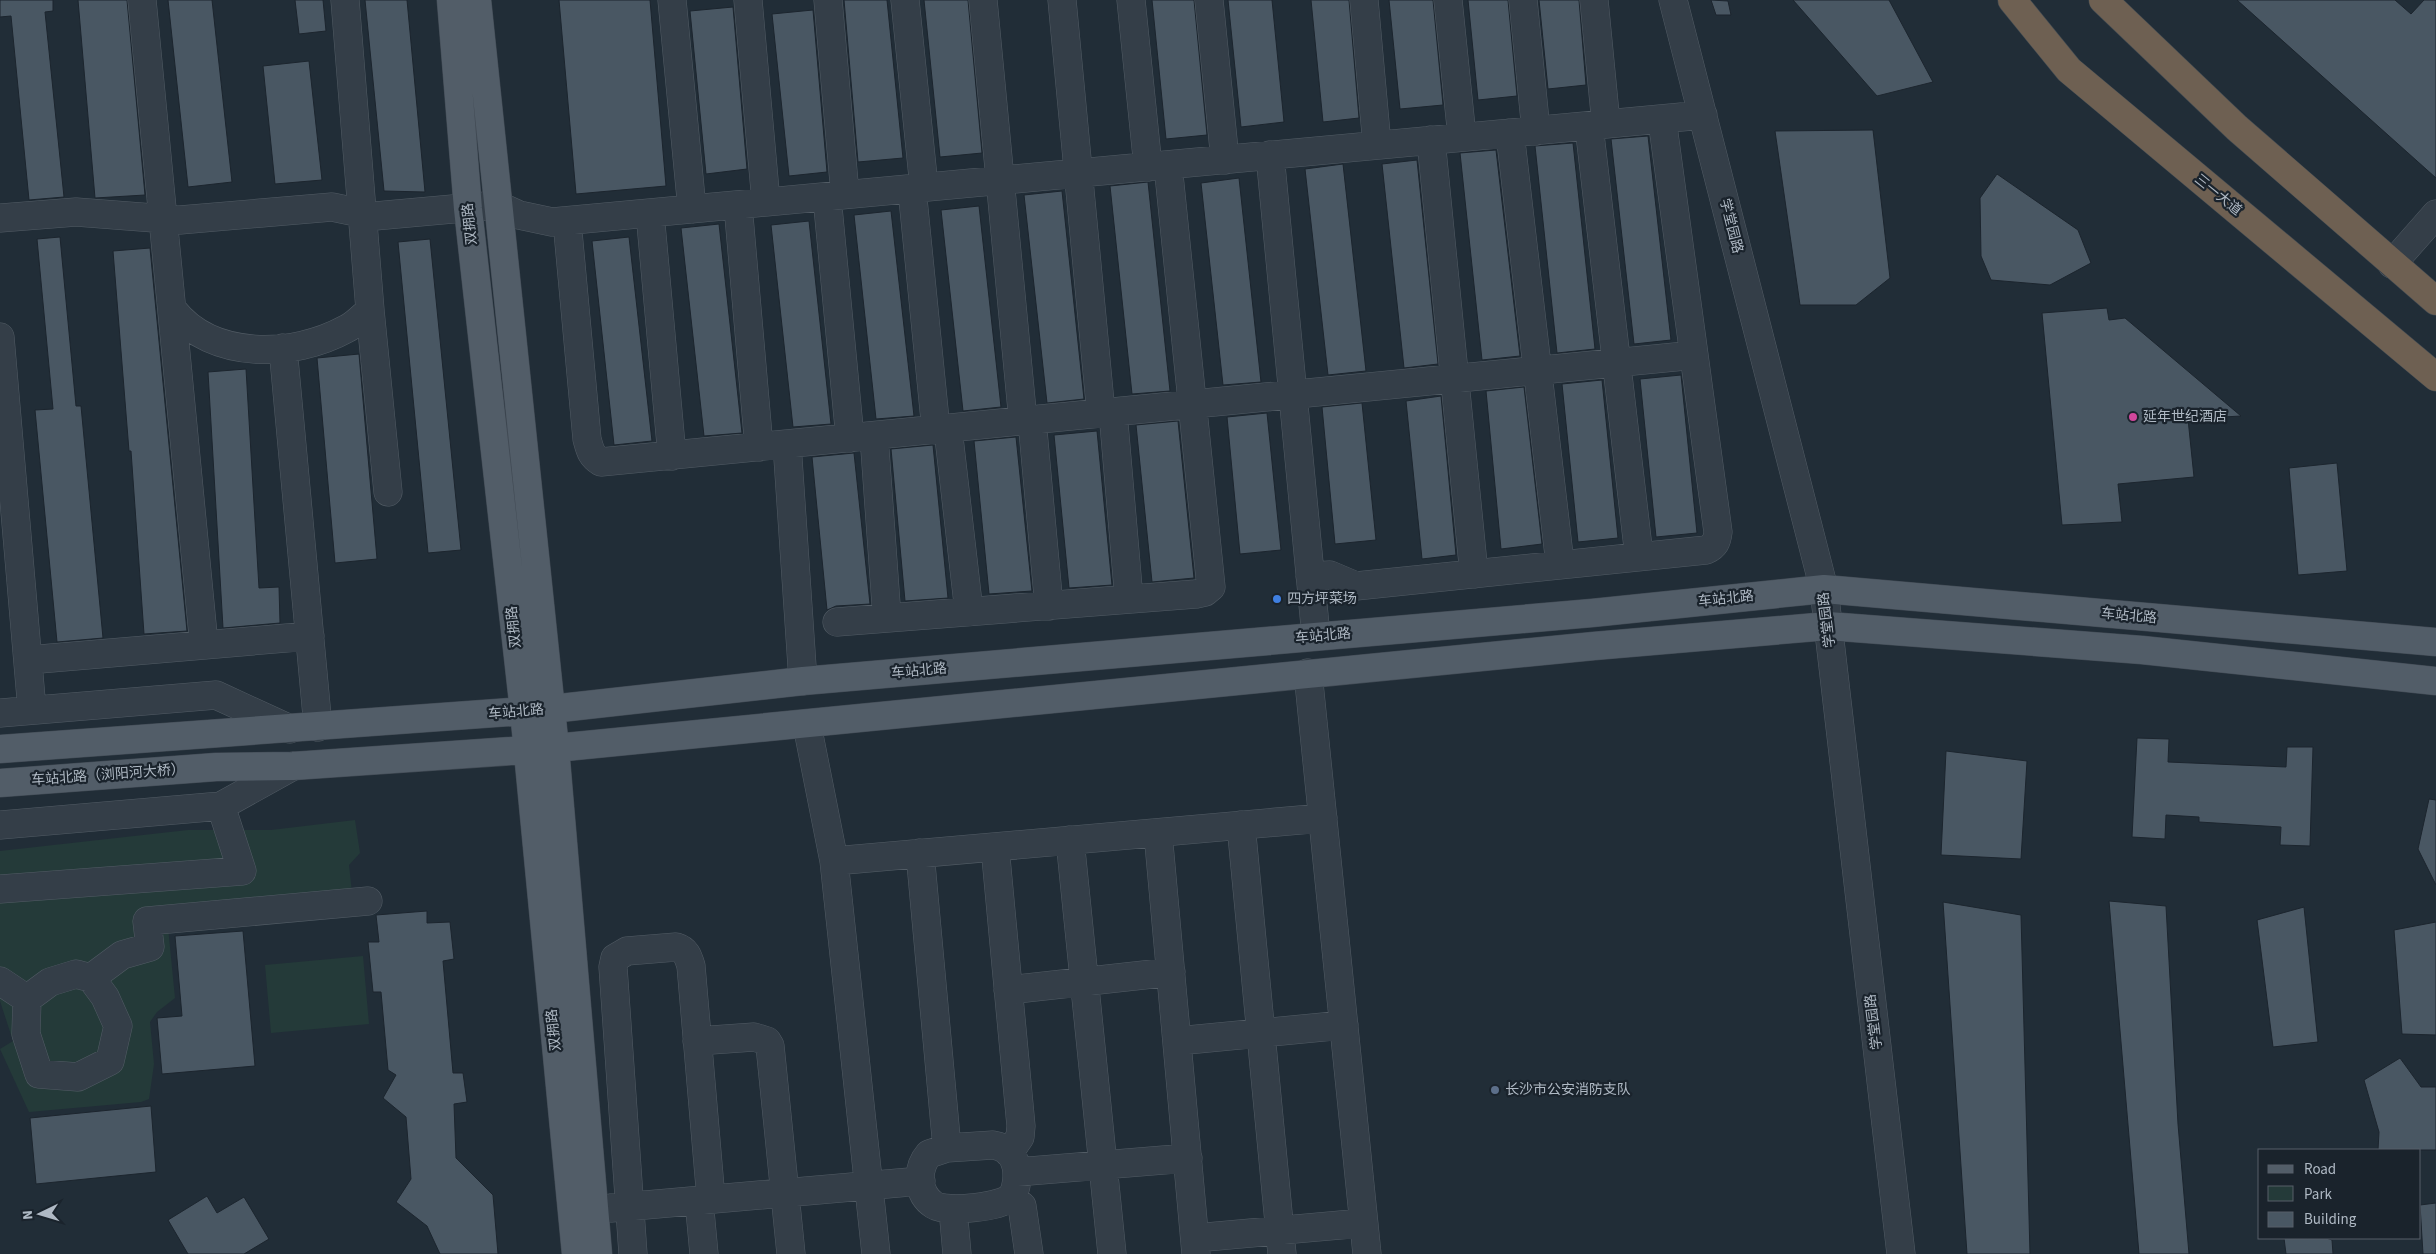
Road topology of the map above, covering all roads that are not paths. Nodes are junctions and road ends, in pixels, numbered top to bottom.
1 (142, 0) edge
2 (345, 0) edge
3 (451, 0) edge
4 (477, 0) edge
5 (672, 0) edge
6 (748, 0) edge
7 (828, 0) edge
8 (905, 0) edge
9 (983, 0) edge
10 (1062, 0) edge
11 (1131, 0) edge
12 (1209, 0) edge
13 (1364, 0) edge
14 (1448, 0) edge
15 (1523, 0) edge
16 (1594, 0) edge
17 (1673, 0) edge
18 (2012, 0) edge
19 (2104, 0) edge
20 (1703, 115) junction
21 (1662, 119) junction
22 (1597, 125) junction
23 (1523, 132) junction
24 (1462, 138) junction
25 (1431, 140) junction
26 (1377, 146) junction
27 (1270, 155) junction
28 (1225, 160) junction
29 (1158, 166) junction
30 (1078, 173) junction
31 (1000, 181) junction
32 (918, 188) junction
33 (836, 196) junction
34 (766, 202) junction
35 (738, 205) junction
36 (497, 206) junction
37 (468, 209) junction
38 (692, 209) junction
39 (650, 213) junction
40 (363, 214) junction
41 (2436, 214) edge
42 (0, 218) edge
43 (164, 219) junction
44 (566, 221) junction
45 (2392, 264) junction
46 (2436, 301) edge
47 (173, 310) junction
48 (370, 310) junction
49 (0, 337) edge
50 (282, 348) junction
51 (1685, 356) dead end
52 (1616, 363) junction
53 (1537, 371) junction
54 (2436, 377) edge
55 (1455, 379) junction
56 (1293, 395) junction
57 (1194, 404) junction
58 (1107, 413) junction
59 (1028, 421) junction
60 (942, 429) junction
61 (862, 437) junction
62 (787, 444) junction
63 (759, 447) junction
64 (672, 456) junction
65 (388, 492) dead end
66 (1639, 556) junction
67 (1560, 564) junction
68 (1474, 574) junction
69 (1310, 576) junction
70 (1824, 589) junction
71 (1129, 599) junction
72 (1049, 606) junction
73 (968, 612) junction
74 (888, 618) junction
75 (837, 622) dead end
76 (1828, 626) junction
77 (310, 636) junction
78 (1316, 636) junction
79 (2436, 642) edge
80 (204, 645) junction
81 (28, 660) junction
82 (1308, 674) junction
83 (803, 681) junction
84 (2436, 681) edge
85 (551, 709) junction
86 (32, 710) junction
87 (524, 712) junction
88 (0, 713) edge
89 (807, 725) junction
90 (318, 727) junction
91 (290, 729) junction
92 (555, 748) junction
93 (0, 749) edge
94 (526, 749) junction
95 (293, 766) junction
96 (0, 783) edge
97 (221, 806) junction
98 (1323, 818) junction
99 (0, 825) edge
100 (1241, 825) junction
101 (1158, 833) junction
102 (1070, 840) junction
103 (995, 847) junction
104 (920, 854) junction
105 (834, 861) junction
106 (0, 889) edge
107 (368, 900) dead end
108 (1171, 972) junction
109 (92, 978) junction
110 (0, 980) edge
111 (1085, 982) junction
112 (1008, 990) junction
113 (27, 999) junction
114 (1344, 1025) junction
115 (1262, 1033) junction
116 (697, 1041) junction
117 (1177, 1041) junction
118 (947, 1148) junction
119 (1188, 1158) junction
120 (1104, 1165) junction
121 (1012, 1174) junction
122 (920, 1181) junction
123 (869, 1185) junction
124 (785, 1192) junction
125 (705, 1200) junction
126 (629, 1206) junction
127 (953, 1209) junction
128 (583, 1210) junction
129 (1364, 1223) junction
130 (1281, 1242) edge
131 (1195, 1246) edge
132 (576, 1254) edge
133 (598, 1254) edge
134 (633, 1254) edge
135 (704, 1254) edge
136 (791, 1254) edge
137 (876, 1254) edge
138 (958, 1254) edge
139 (1029, 1254) edge
140 (1112, 1254) edge
141 (1367, 1254) edge
142 (1901, 1254) edge

1 - 43 street
2 - 40 street
3 - 37 main road, 双拥路
4 - 36 main road, 双拥路
5 - 38 street
6 - 34 street
7 - 33 street
8 - 32 street
9 - 31 street
10 - 30 street
11 - 29 street
12 - 28 street
13 - 26 street
14 - 24 street
15 - 23 street
16 - 22 street
17 - 20 street, 学堂园路
18 - 54 highway, 三一大道
19 - 45 highway
20 - 21 street
20 - 70 street, 学堂园路
21 - 22 street
21 - 66 street
22 - 23 street
22 - 52 street
23 - 24 street
23 - 53 street
24 - 25 street
25 - 26 street
25 - 55 street
26 - 27 street
27 - 28 street
27 - 56 street
28 - 29 street
29 - 30 street
29 - 57 street
30 - 31 street
30 - 58 street
31 - 32 street
31 - 59 street
32 - 33 street
32 - 60 street
33 - 34 street
33 - 61 street
34 - 35 street
35 - 38 street
35 - 63 street
36 - 37 street
36 - 44 street
36 - 85 main road, 双拥路
37 - 40 street
37 - 87 main road, 双拥路
38 - 39 street
39 - 44 street
39 - 64 street
40 - 43 street
40 - 48 street
41 - 45 street
42 - 43 street
43 - 47 street
44 - 64 street
45 - 46 highway
47 - 50 street
47 - 80 street
48 - 50 street
48 - 65 street
49 - 81 street
50 - 77 street
51 - 52 street
52 - 53 street
52 - 66 street
53 - 55 street
53 - 67 street
55 - 56 street
55 - 68 street
56 - 57 street
56 - 69 street
57 - 58 street
57 - 71 street
58 - 59 street
58 - 71 street
59 - 60 street
59 - 72 street
60 - 61 street
60 - 73 street
61 - 62 street
61 - 74 street
62 - 63 street
62 - 83 street
63 - 64 street
66 - 67 street
67 - 68 street
68 - 69 street
69 - 78 street
70 - 76 street, 学堂园路
70 - 78 main road, 车站北路
70 - 79 main road, 车站北路
71 - 72 street
72 - 73 street
73 - 74 street
74 - 75 street
76 - 82 main road
76 - 84 main road
76 - 142 street, 学堂园路
77 - 80 street
77 - 90 street
78 - 83 main road, 车站北路
80 - 81 street
81 - 86 street
82 - 89 main road
82 - 98 street
83 - 85 main road, 车站北路
85 - 87 main road, 车站北路
85 - 92 main road, 双拥路
86 - 88 street
86 - 91 street
87 - 90 main road, 车站北路
87 - 94 main road, 双拥路
89 - 92 main road
89 - 105 street
90 - 91 main road, 车站北路
91 - 93 main road, 车站北路
92 - 94 main road
92 - 128 main road, 双拥路
94 - 95 main road
94 - 128 main road, 双拥路
95 - 96 main road, 车站北路（浏阳河大桥）
95 - 97 street
97 - 99 street
97 - 106 street
98 - 100 street
98 - 114 street
100 - 101 street
100 - 115 street
101 - 102 street
101 - 108 street
102 - 103 street
102 - 111 street
103 - 104 street
103 - 112 street
104 - 105 street
104 - 118 street
105 - 123 street
107 - 109 street
108 - 111 street
108 - 117 street
109 - 113 street
109 - 113 street
110 - 113 street
111 - 112 street
111 - 120 street
112 - 121 street
114 - 115 street
114 - 129 street
115 - 117 street
115 - 130 street
116 - 124 street
116 - 125 street
116 - 126 street
117 - 119 street
118 - 121 street
118 - 122 street
119 - 120 street
119 - 131 street
120 - 121 street
120 - 140 street
121 - 127 street
121 - 139 street
122 - 123 street
122 - 127 street
123 - 124 street
123 - 137 street
124 - 125 street
124 - 136 street
125 - 126 street
125 - 135 street
126 - 128 street
126 - 134 street
127 - 138 street
128 - 132 main road, 双拥路
128 - 133 main road, 双拥路
129 - 130 street
129 - 141 street
130 - 131 street

